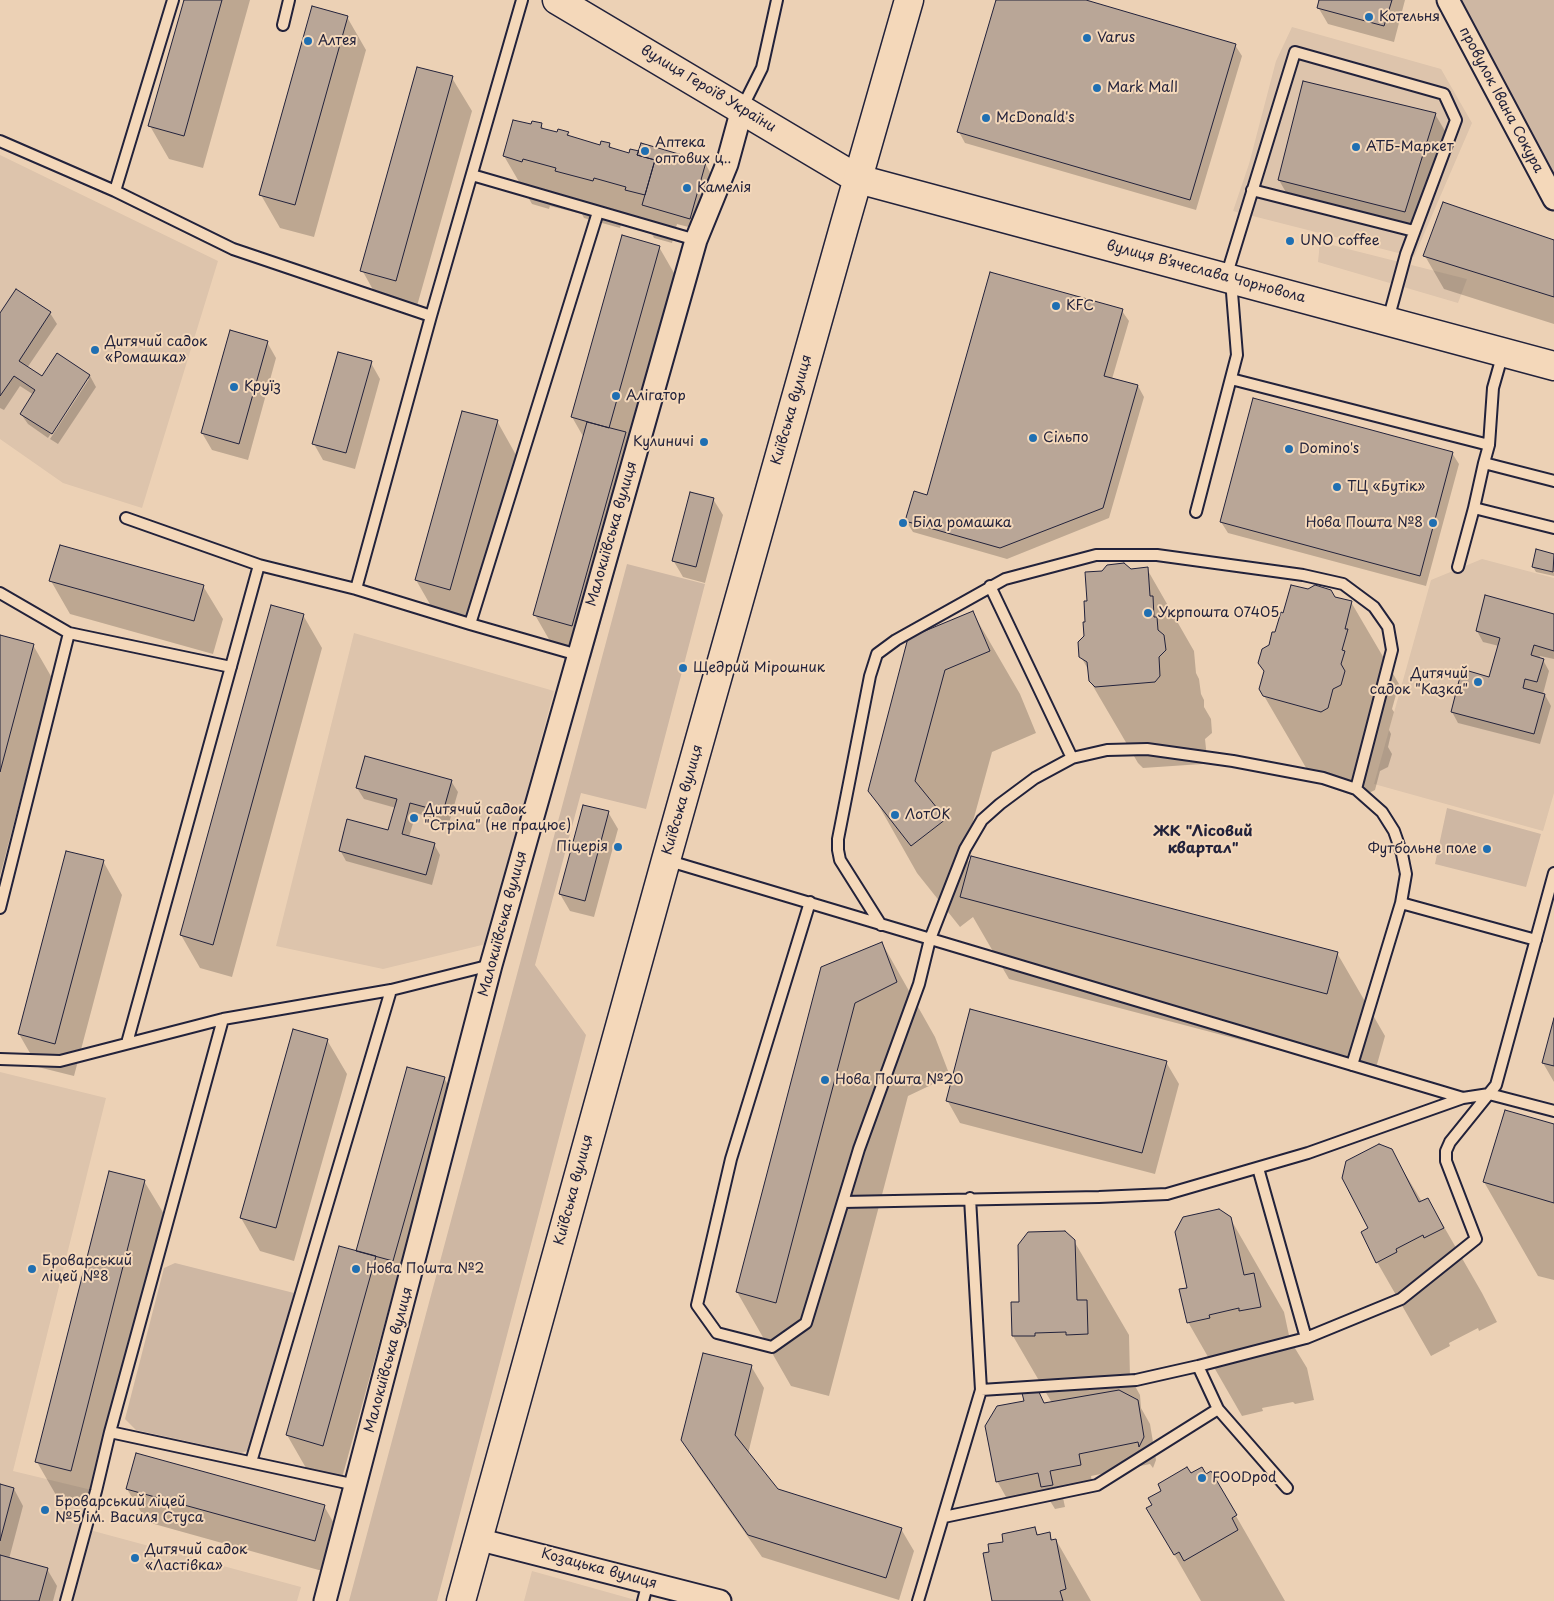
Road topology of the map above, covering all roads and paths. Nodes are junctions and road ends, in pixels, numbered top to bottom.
1 (173, 0) edge
2 (289, 0) edge
3 (522, 0) edge
4 (557, 0) edge
5 (910, 0) edge
6 (1448, 0) edge
7 (775, 1) edge
8 (282, 25) dead end
9 (742, 109) junction
10 (0, 141) edge
11 (472, 175) junction
12 (858, 179) junction
13 (1252, 190) junction
14 (115, 191) junction
15 (1554, 199) edge
16 (598, 212) junction
17 (1414, 231) junction
18 (696, 240) junction
19 (1228, 279) junction
20 (431, 316) junction
21 (1388, 321) junction
22 (1503, 352) junction
23 (1554, 366) edge
24 (1231, 379) junction
25 (1489, 445) junction
26 (1484, 463) junction
27 (1554, 481) edge
28 (1474, 508) junction
29 (1196, 512) dead end
30 (126, 518) dead end
31 (1554, 528) edge
32 (259, 565) junction
33 (1458, 567) dead end
34 (990, 586) junction
35 (356, 589) junction
36 (0, 593) edge
37 (470, 624) junction
38 (69, 632) junction
39 (578, 655) junction
40 (231, 667) junction
41 (1072, 758) junction
42 (1356, 789) junction
43 (666, 860) junction
44 (1554, 873) edge
45 (810, 902) junction
46 (1401, 903) junction
47 (0, 908) edge
48 (880, 926) junction
49 (930, 939) junction
50 (1536, 940) junction
51 (491, 965) junction
52 (391, 990) junction
53 (223, 1019) junction
54 (127, 1043) junction
55 (0, 1059) edge
56 (1352, 1065) junction
57 (1489, 1094) junction
58 (1463, 1098) junction
59 (1554, 1111) edge
60 (1258, 1168) junction
61 (970, 1198) junction
62 (843, 1202) junction
63 (1306, 1338) junction
64 (1198, 1366) junction
65 (981, 1390) junction
66 (1218, 1409) junction
67 (110, 1432) junction
68 (251, 1462) junction
69 (356, 1485) junction
70 (1287, 1488) dead end
71 (944, 1517) junction
72 (477, 1539) junction
73 (646, 1592) edge
74 (66, 1601) edge
75 (325, 1601) edge
76 (461, 1601) edge
77 (720, 1601) edge
78 (918, 1601) edge

1 - 14 lane
2 - 8 lane
3 - 11 lane
4 - 9 main road, вулиця Героїв України
5 - 12 main road, Київська вулиця
6 - 15 street, провулок Івана Сокура
7 - 9 lane
9 - 12 main road, вулиця Героїв України
9 - 18 street, Малокиївська вулиця
10 - 14 lane
11 - 16 lane
11 - 20 lane
12 - 19 main road, вулиця Вʼячеслава Чорновола
12 - 43 main road, Київська вулиця
13 - 17 lane
13 - 17 lane
13 - 19 lane
14 - 20 lane
16 - 18 lane
16 - 37 lane
17 - 21 lane
18 - 39 street, Малокиївська вулиця
19 - 21 main road, вулиця Вʼячеслава Чорновола
19 - 24 lane
20 - 35 lane
21 - 22 main road, вулиця Вʼячеслава Чорновола
22 - 23 main road, вулиця Вʼячеслава Чорновола
22 - 25 lane
24 - 25 lane
24 - 29 lane
25 - 26 lane
26 - 27 lane
26 - 28 lane
28 - 31 lane
28 - 33 lane
30 - 32 lane
32 - 35 lane
32 - 40 lane
34 - 41 lane
34 - 42 lane
34 - 48 lane
35 - 37 lane
36 - 38 lane
37 - 39 lane
38 - 40 lane
38 - 47 lane
39 - 51 street, Малокиївська вулиця
40 - 54 lane
41 - 42 lane
41 - 49 lane
42 - 46 lane
43 - 45 lane
43 - 72 main road, Київська вулиця
44 - 50 lane
45 - 48 lane
45 - 62 lane
46 - 50 lane
46 - 56 lane
48 - 49 lane
49 - 56 lane
49 - 62 lane
50 - 57 lane
51 - 52 lane
51 - 69 street, Малокиївська вулиця
52 - 53 lane
52 - 68 lane
53 - 54 lane
53 - 67 lane
54 - 55 lane
56 - 58 lane
57 - 58 lane
57 - 59 lane
57 - 63 lane
58 - 60 lane
60 - 61 lane
60 - 63 lane
61 - 62 lane
61 - 65 lane
63 - 64 lane
64 - 65 lane
64 - 66 lane
65 - 71 lane
66 - 70 lane
66 - 71 lane
67 - 68 lane
67 - 74 lane
68 - 69 lane
69 - 75 street, Малокиївська вулиця
71 - 78 lane
72 - 73 street, Козацька вулиця
72 - 76 main road, Київська вулиця
73 - 77 street, Козацька вулиця

